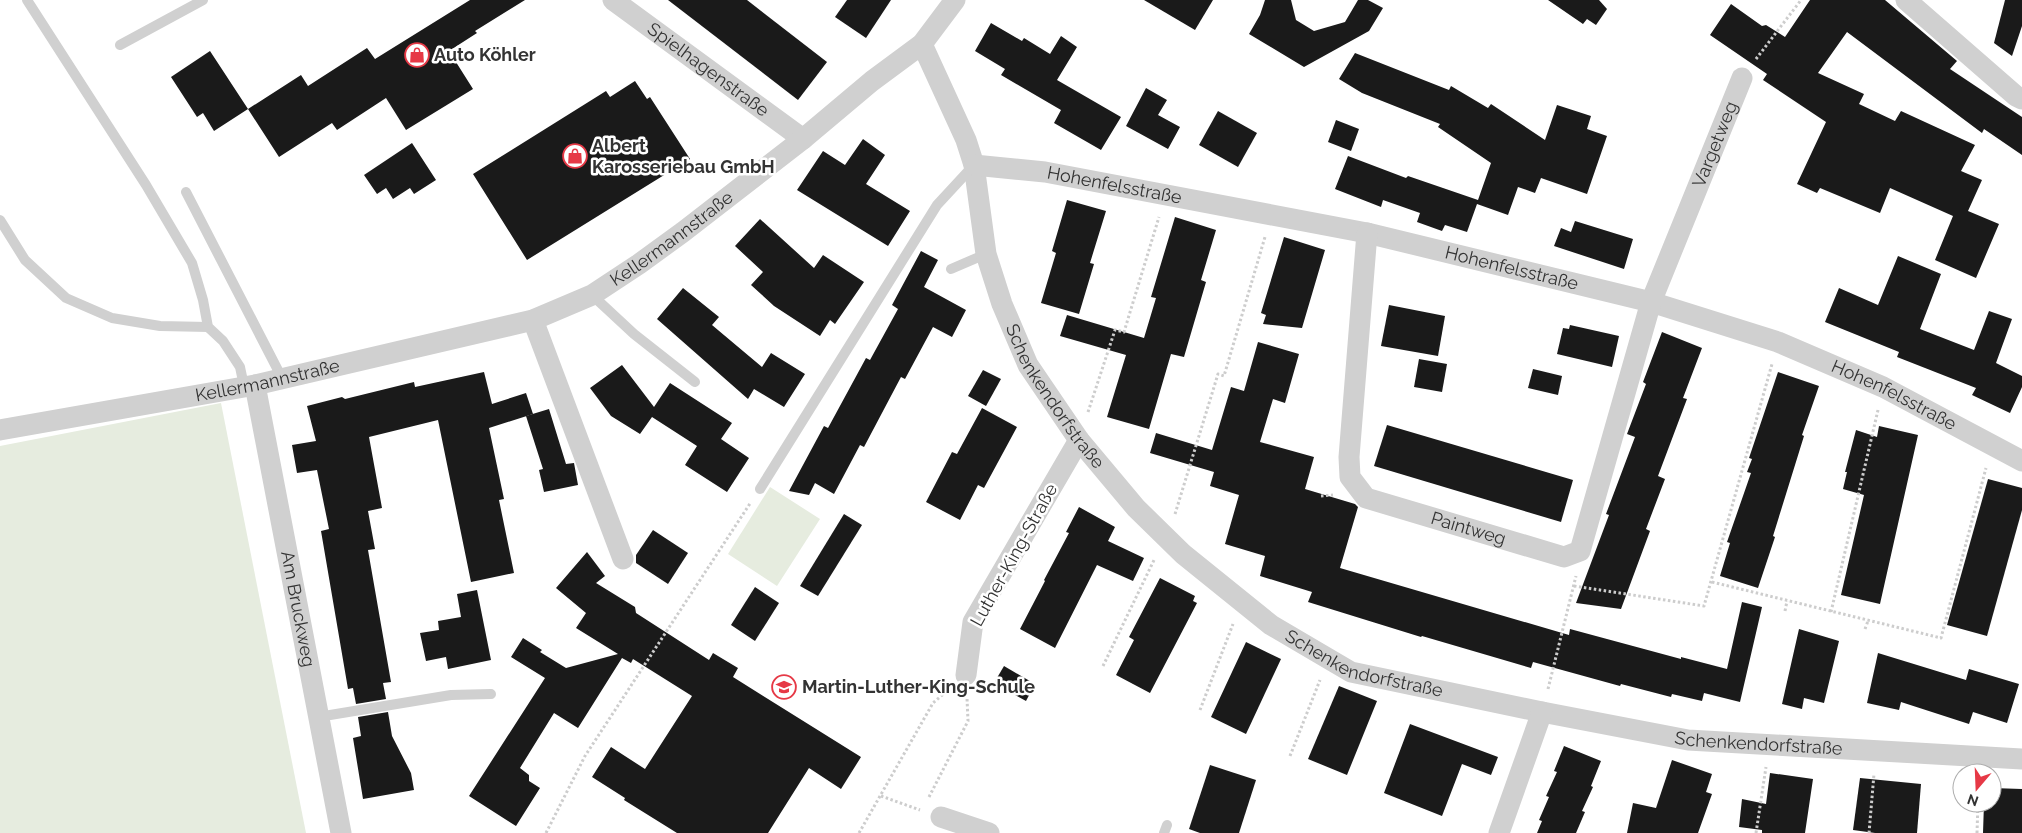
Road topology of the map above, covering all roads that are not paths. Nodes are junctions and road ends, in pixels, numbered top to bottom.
1 (27, 0) edge
2 (203, 0) edge
3 (613, 0) edge
4 (955, 0) edge
5 (1906, 0) edge
6 (922, 44) junction
7 (120, 45) dead end
8 (1742, 78) road end
9 (2022, 98) edge
10 (802, 138) junction
11 (974, 165) junction
12 (186, 192) dead end
13 (0, 220) edge
14 (1366, 233) junction
15 (986, 254) junction
16 (951, 269) dead end
17 (592, 295) junction
18 (1651, 302) junction
19 (533, 320) junction
20 (208, 327) junction
21 (282, 378) junction
22 (694, 382) dead end
23 (250, 385) junction
24 (0, 430) edge
25 (1079, 440) junction
26 (2022, 460) edge
27 (760, 489) road end
28 (623, 559) dead end
29 (966, 675) road end
30 (491, 694) dead end
31 (1542, 712) junction
32 (318, 717) junction
33 (2022, 759) edge
34 (934, 810) road end
35 (341, 833) edge
36 (989, 833) edge
37 (1499, 833) edge

1 - 20 lane
2 - 7 lane
3 - 10 street, Spielhagenstraße
4 - 6 street, Kellermannstraße
5 - 9 street
6 - 10 street, Kellermannstraße
6 - 11 street, Schenkendorfstraße
8 - 18 street, Vargetweg
10 - 17 street, Kellermannstraße
11 - 14 street, Hohenfelsstraße
11 - 15 street, Schenkendorfstraße
11 - 27 lane
12 - 21 lane
13 - 20 lane
14 - 18 street, Hohenfelsstraße
14 - 18 street, Paintweg
15 - 16 lane
15 - 25 street, Schenkendorfstraße
17 - 19 street, Kellermannstraße
17 - 22 lane
18 - 26 street, Hohenfelsstraße
19 - 21 street, Kellermannstraße
19 - 28 street
20 - 23 lane
21 - 23 street, Kellermannstraße
23 - 24 street, Kellermannstraße
23 - 32 street, Am Bruckweg
25 - 29 street, Luther-King-Straße
25 - 31 street, Schenkendorfstraße
30 - 32 lane
31 - 33 street, Schenkendorfstraße
31 - 37 street
32 - 35 street, Am Bruckweg
34 - 36 street

